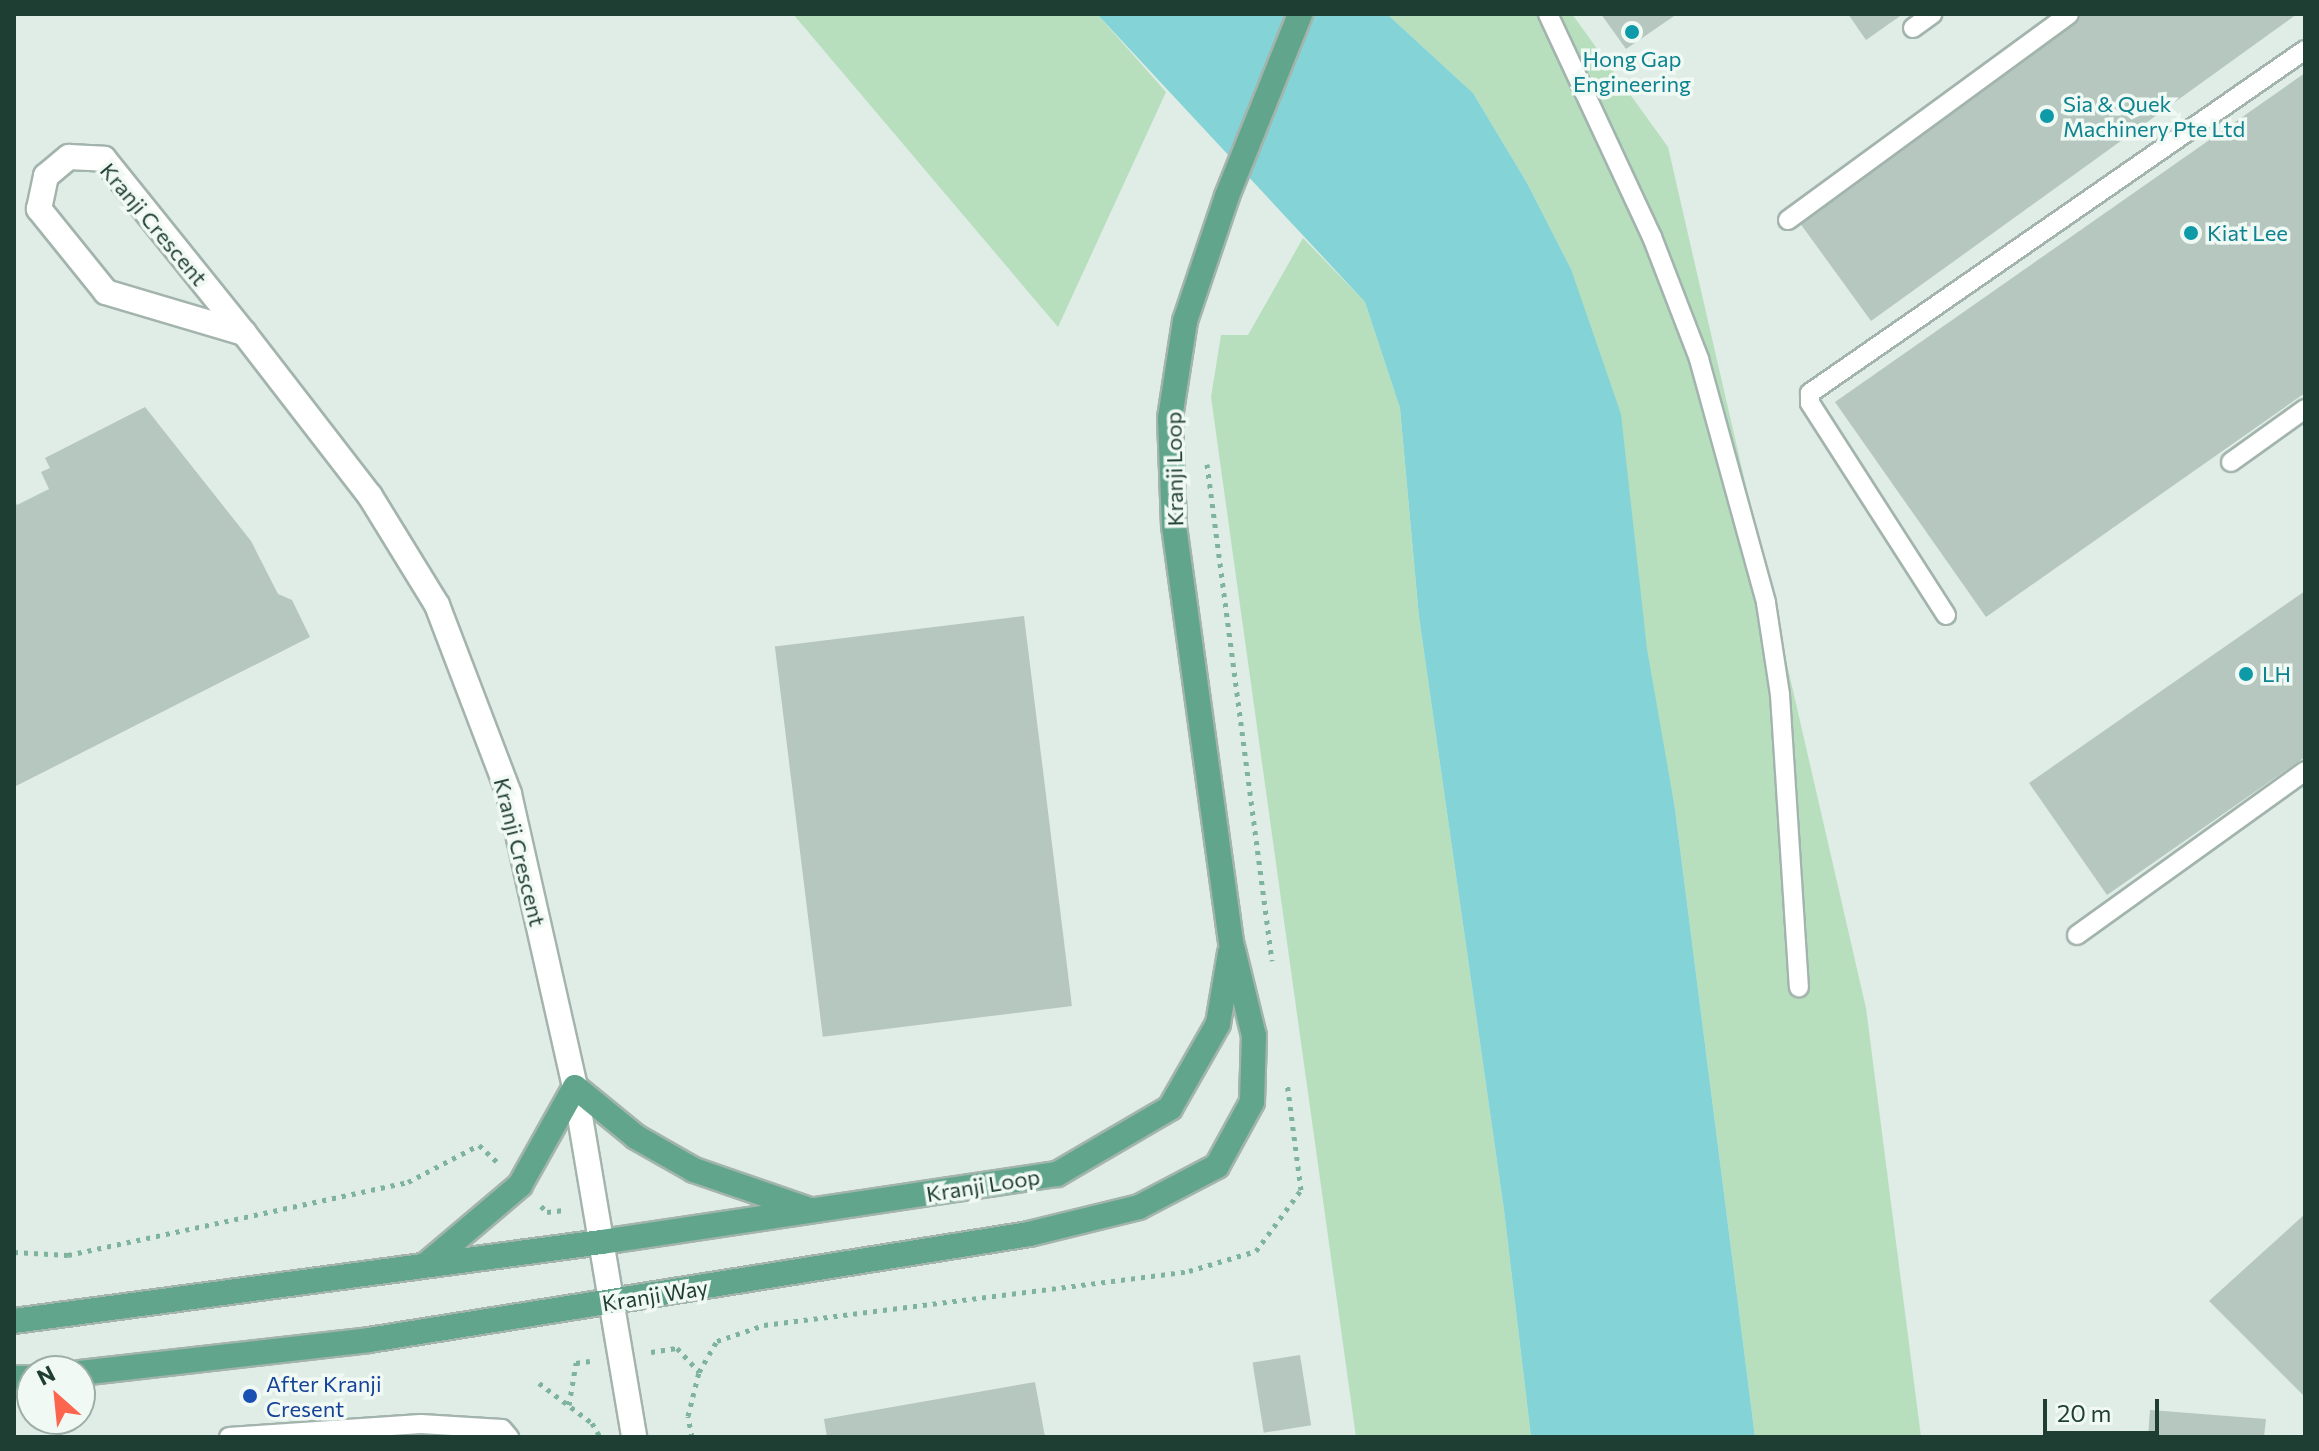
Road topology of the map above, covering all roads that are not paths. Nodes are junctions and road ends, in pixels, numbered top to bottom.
1 (1300, 14) edge
2 (1548, 14) edge
3 (1932, 14) edge
4 (2069, 14) edge
5 (1913, 28) dead end
6 (2305, 50) edge
7 (1788, 220) dead end
8 (244, 333) junction
9 (2305, 409) edge
10 (2231, 462) dead end
11 (1946, 615) dead end
12 (2305, 771) edge
13 (2077, 935) dead end
14 (1231, 942) junction
15 (1799, 987) dead end
16 (575, 1087) junction
17 (1217, 1166) joint
18 (813, 1211) junction
19 (601, 1242) junction
20 (427, 1264) junction
21 (611, 1302) junction
22 (14, 1321) edge
23 (96, 1371) edge
24 (229, 1437) edge
25 (509, 1437) edge
26 (634, 1437) edge

1 - 14 main road, Kranji Loop
2 - 15 lane
3 - 5 lane
4 - 7 lane
6 - 11 lane
8 - 8 street, Kranji Crescent
8 - 16 street, Kranji Crescent
9 - 10 lane
12 - 13 lane
14 - 17 main road, Kranji Loop
14 - 18 main road, Kranji Loop
16 - 18 main road
16 - 19 street, Kranji Crescent
16 - 20 main road
17 - 21 main road, Kranji Way
18 - 19 main road, Kranji Loop
19 - 20 main road
19 - 21 street, Kranji Crescent
20 - 22 main road
21 - 23 main road, Kranji Way
21 - 26 street, Kranji Crescent
24 - 25 lane

